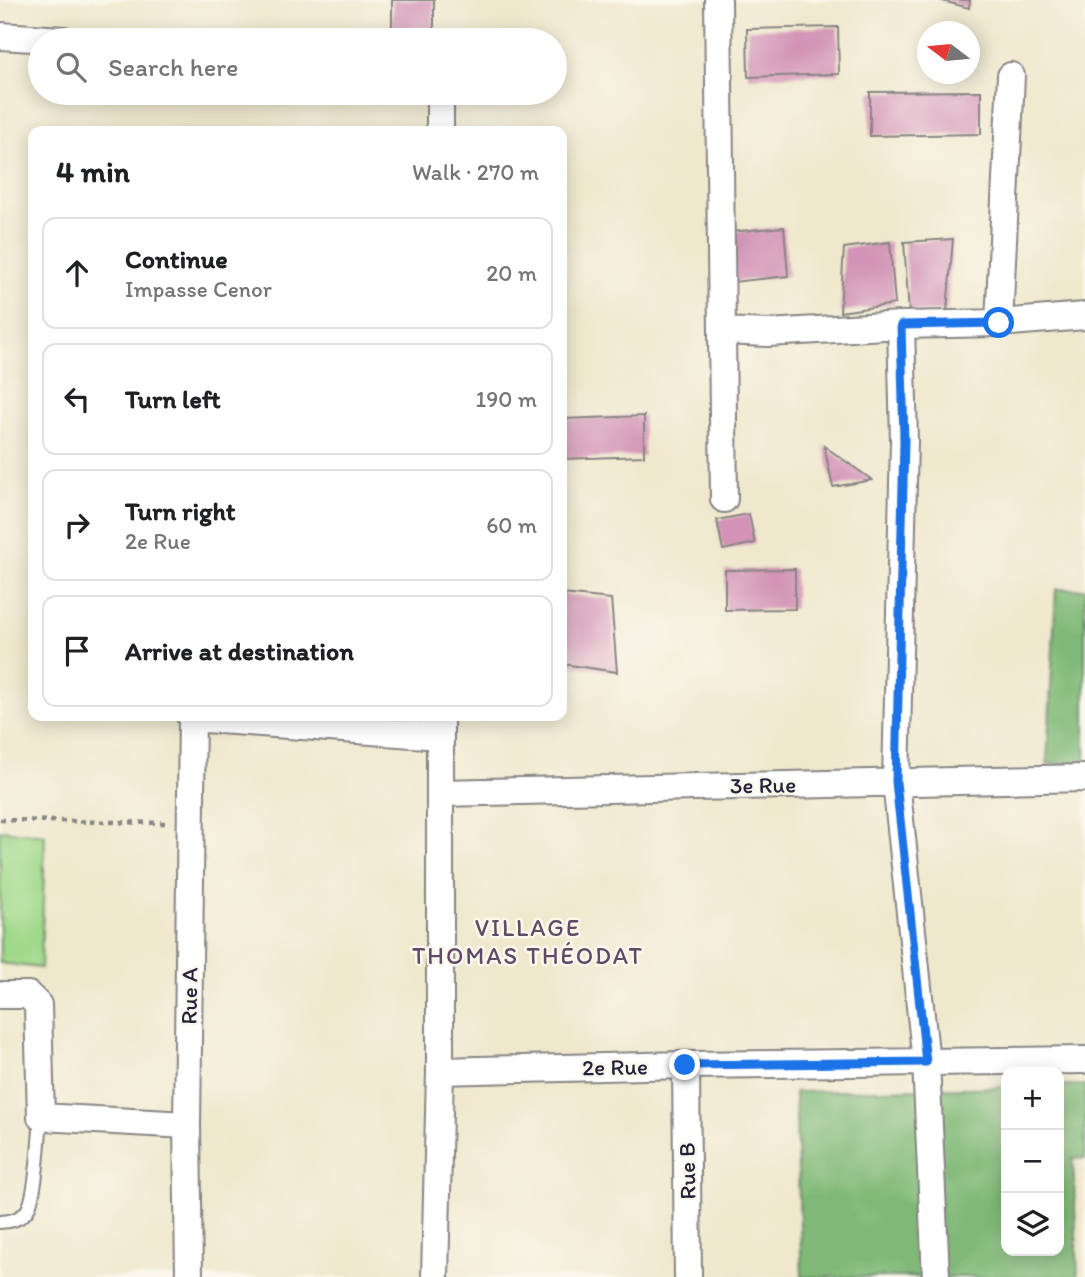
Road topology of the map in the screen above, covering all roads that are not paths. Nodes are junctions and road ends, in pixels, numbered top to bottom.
1 (718, 0) edge
2 (0, 36) edge
3 (28, 38) edge
4 (1011, 76) dead end
5 (440, 105) edge
6 (440, 126) edge
7 (1085, 316) edge
8 (999, 323) junction
9 (901, 325) junction
10 (723, 331) junction
11 (724, 499) dead end
12 (191, 721) edge
13 (302, 721) edge
14 (440, 726) edge
15 (1085, 778) edge
16 (896, 782) junction
17 (440, 793) junction
18 (0, 995) edge
19 (1085, 1060) edge
20 (926, 1062) junction
21 (685, 1065) junction
22 (440, 1071) junction
23 (41, 1117) junction
24 (187, 1125) junction
25 (0, 1222) edge
26 (189, 1277) edge
27 (435, 1277) edge
28 (688, 1277) edge
29 (936, 1277) edge

1 - 10 street
2 - 3 street
4 - 8 street
5 - 6 street
7 - 8 street
8 - 9 street
9 - 10 street
9 - 16 street
10 - 11 street
12 - 24 street, Rue A
13 - 14 street
14 - 17 street
15 - 16 street, 3e Rue
16 - 17 street, 3e Rue
16 - 20 street
17 - 22 street
18 - 23 street
19 - 20 street, 2e Rue
20 - 21 street, 2e Rue
20 - 29 street
21 - 22 street, 2e Rue
21 - 28 street, Rue B
22 - 27 street
23 - 24 street
23 - 25 lane
24 - 26 street, Rue A

